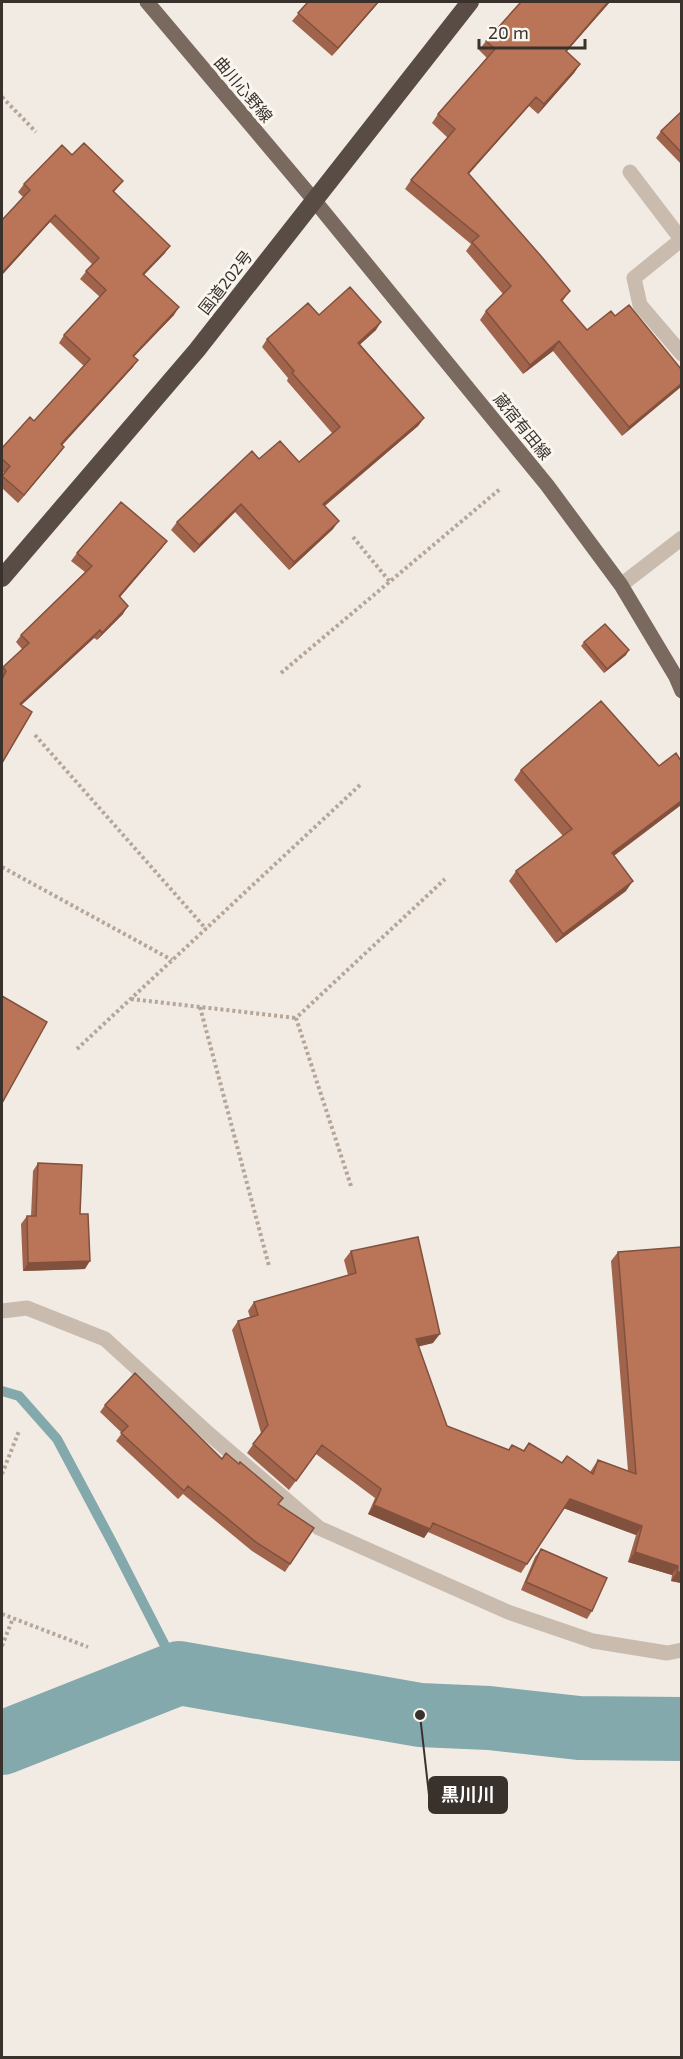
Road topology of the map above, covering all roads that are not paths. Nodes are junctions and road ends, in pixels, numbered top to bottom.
1 (147, 2) edge
2 (470, 2) edge
3 (630, 172) dead end
4 (314, 200) junction
5 (681, 239) edge
6 (681, 354) edge
7 (681, 538) edge
8 (2, 578) edge
9 (621, 585) junction
10 (680, 683) edge
11 (2, 1311) edge
12 (681, 1650) edge

1 - 4 main road, 曲川心野線
2 - 4 highway, 国道202号
3 - 5 street
4 - 8 highway, 国道202号
4 - 9 main road, 蔵宿有田線
5 - 6 street
7 - 9 street
9 - 10 main road, 蔵宿有田線
11 - 12 street

